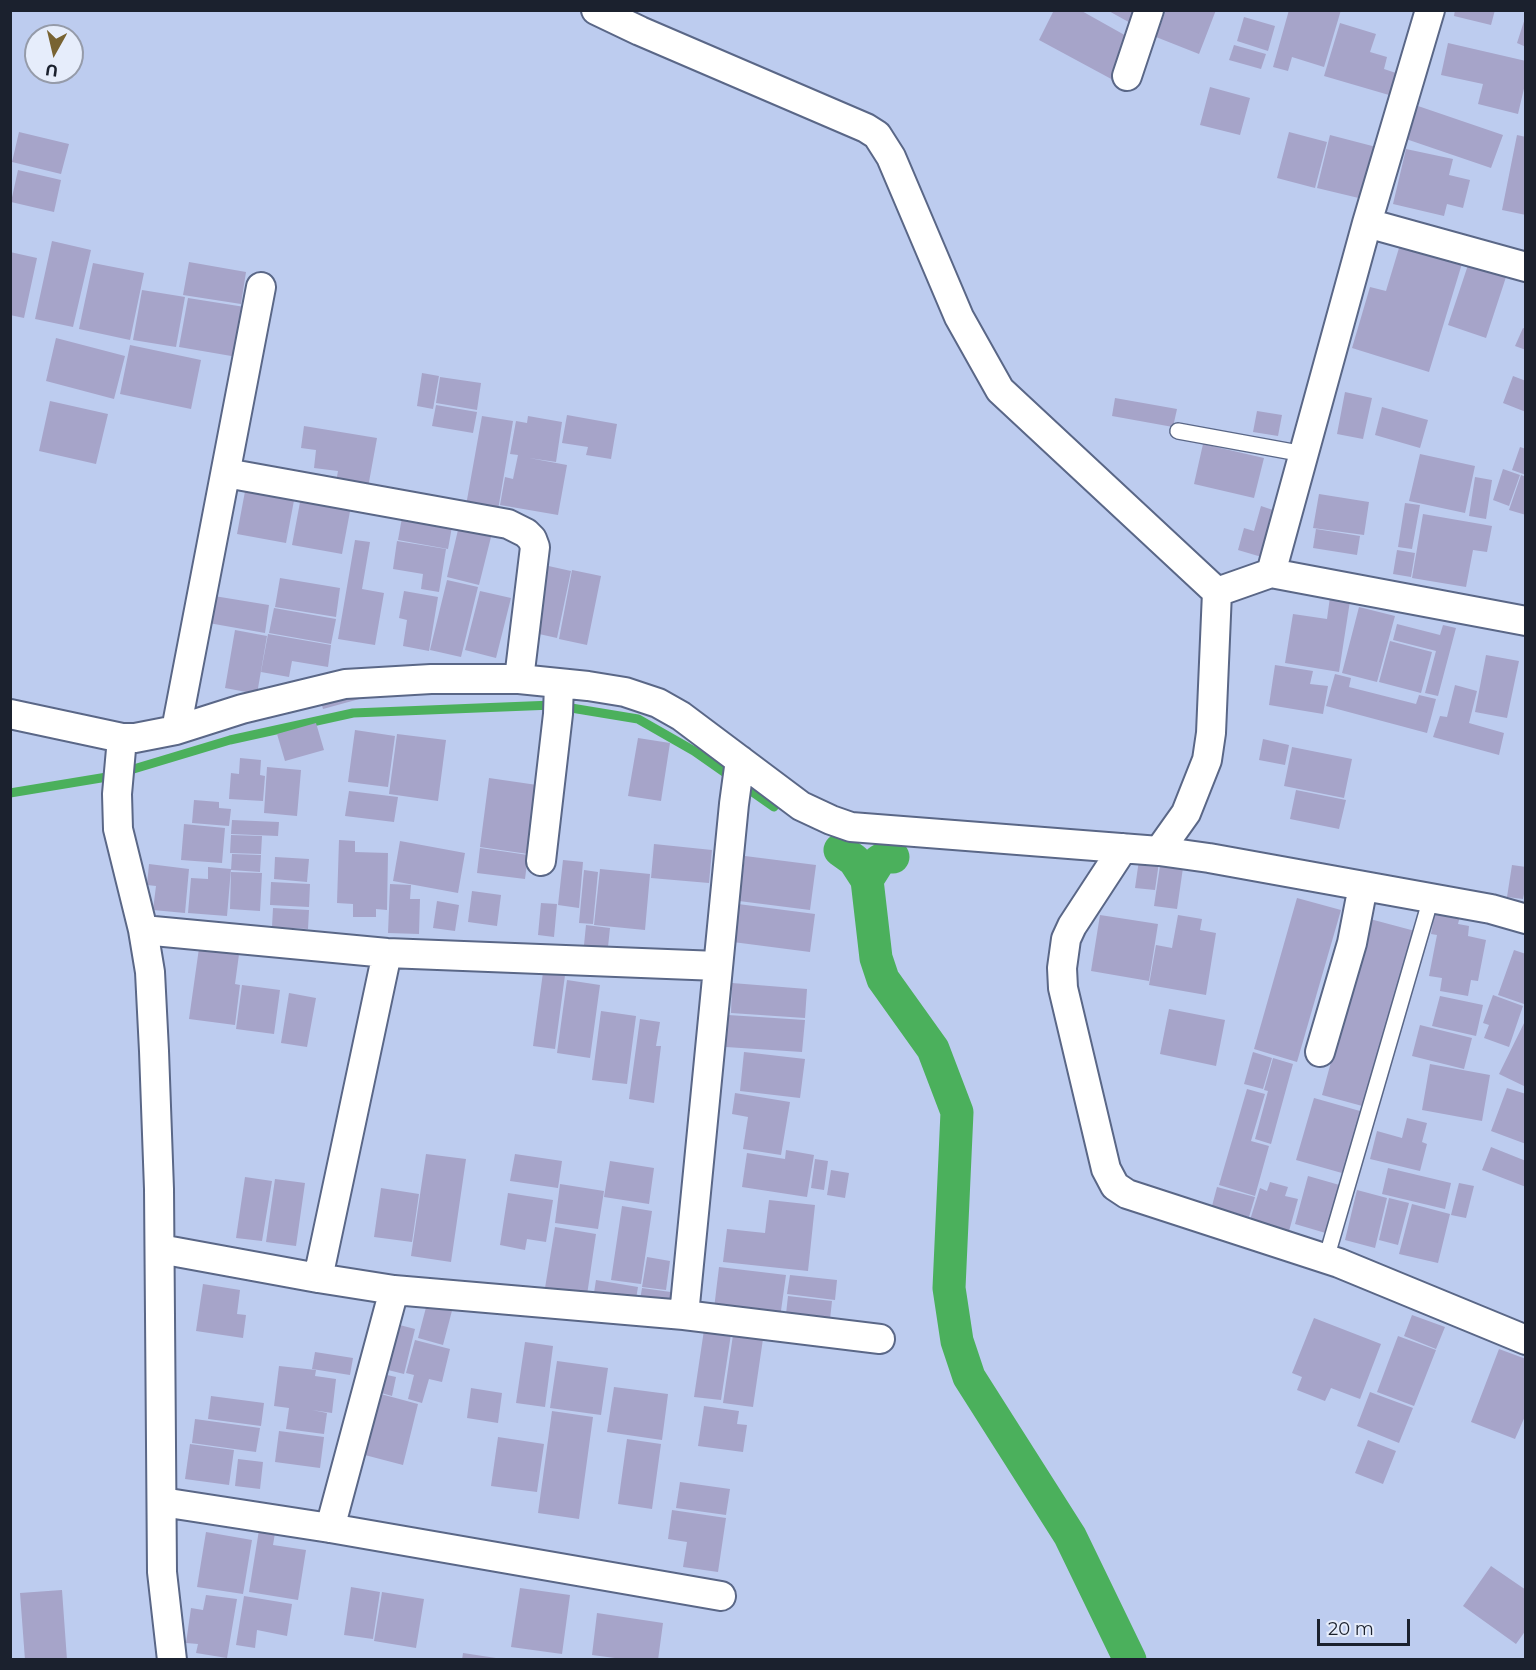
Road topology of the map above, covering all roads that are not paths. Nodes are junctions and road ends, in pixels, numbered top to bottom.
1 (596, 10) edge
2 (1149, 10) edge
3 (1430, 10) edge
4 (643, 21) edge
5 (1128, 76) dead end
6 (1367, 223) junction
7 (1526, 267) edge
8 (261, 287) dead end
9 (1178, 431) dead end
10 (1304, 454) junction
11 (226, 473) junction
12 (1266, 574) junction
13 (1220, 591) junction
14 (1526, 621) edge
15 (519, 679) junction
16 (559, 697) junction
17 (10, 714) edge
18 (176, 730) junction
19 (122, 738) junction
20 (737, 781) junction
21 (1123, 848) junction
22 (1165, 852) junction
23 (541, 861) dead end
24 (1363, 886) junction
25 (1431, 898) junction
26 (1526, 919) edge
27 (143, 930) junction
28 (387, 953) junction
29 (718, 966) junction
30 (1320, 1052) dead end
31 (160, 1249) junction
32 (1326, 1259) junction
33 (318, 1278) junction
34 (394, 1290) junction
35 (684, 1315) junction
36 (880, 1339) dead end
37 (1526, 1340) edge
38 (162, 1502) junction
39 (330, 1528) junction
40 (721, 1596) dead end
41 (171, 1659) edge

1 - 4 street
2 - 5 street
3 - 6 street
4 - 13 street
6 - 7 street
6 - 10 street
8 - 11 street
9 - 10 lane
10 - 12 street
11 - 15 street
11 - 18 street
12 - 13 street
12 - 14 street
13 - 22 street
15 - 16 street
15 - 18 street
16 - 20 street
16 - 23 street
17 - 19 street
18 - 19 street
19 - 27 street
20 - 21 street
20 - 29 street
21 - 22 street
21 - 32 street
22 - 24 street
24 - 25 street
24 - 30 street
25 - 26 street
25 - 32 lane
27 - 28 street
27 - 31 street
28 - 29 street
28 - 33 street
29 - 35 street
31 - 33 street
31 - 38 street
32 - 37 street
33 - 34 street
34 - 35 street
34 - 39 street
35 - 36 street
38 - 39 street
38 - 41 street
39 - 40 street

